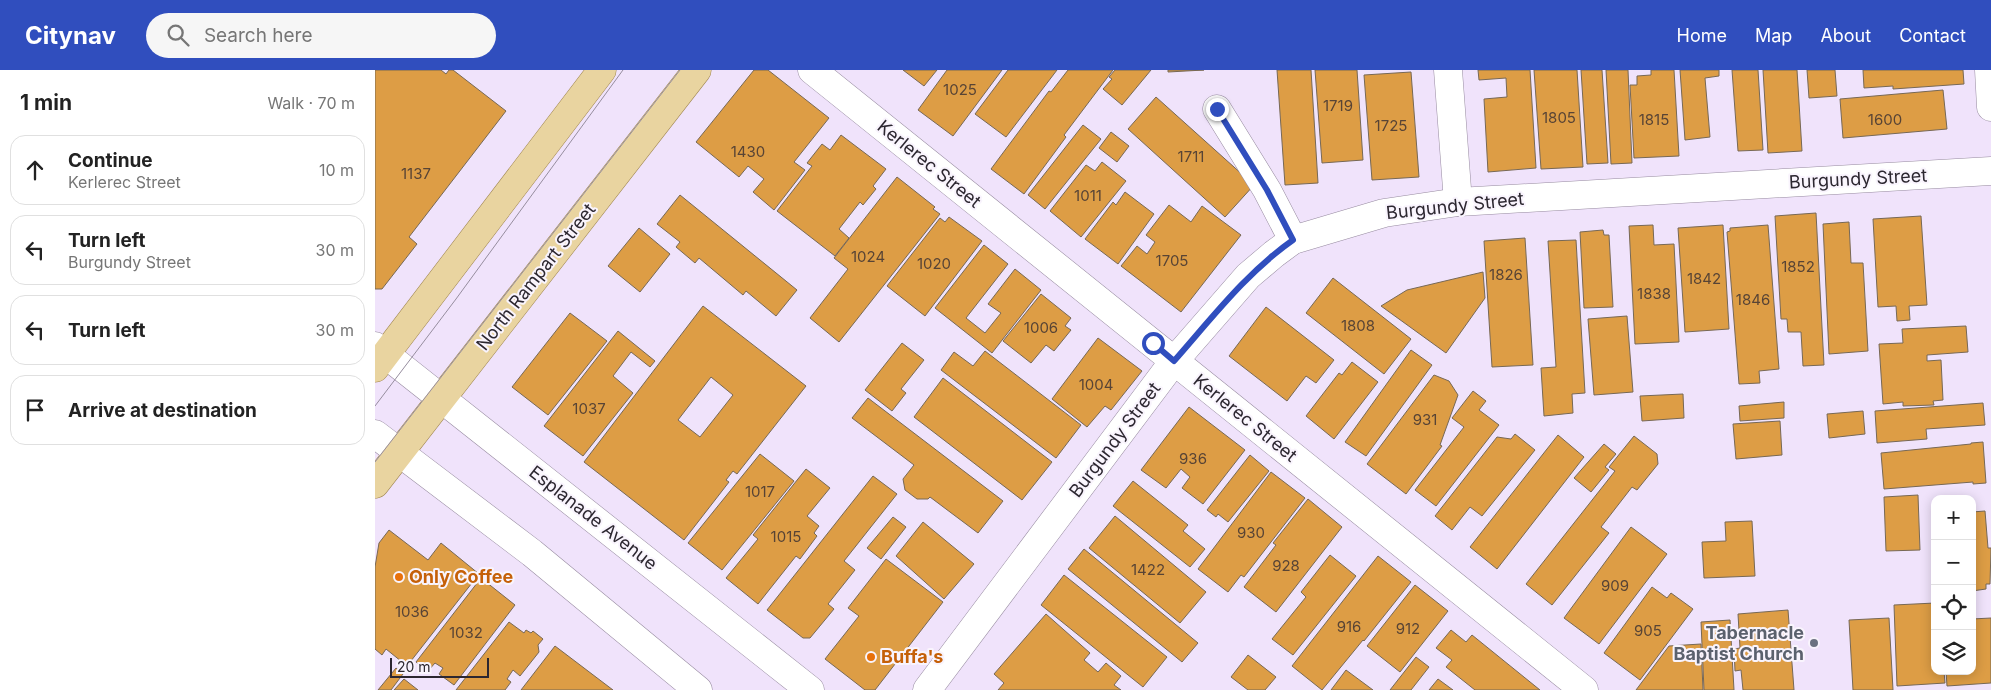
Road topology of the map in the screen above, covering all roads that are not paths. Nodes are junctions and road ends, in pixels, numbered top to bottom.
1 (602, 70) edge
2 (697, 70) edge
3 (812, 70) edge
4 (1448, 70) edge
5 (1989, 70) edge
6 (1991, 107) edge
7 (1217, 109) dead end
8 (1991, 171) edge
9 (1459, 202) junction
10 (1293, 240) junction
11 (379, 356) edge
12 (1174, 361) junction
13 (442, 398) junction
14 (375, 434) edge
15 (399, 452) junction
16 (375, 484) edge
17 (698, 690) edge
18 (810, 690) edge
19 (927, 690) edge
20 (1584, 690) edge

1 - 11 main road
2 - 13 main road, North Rampart Street
3 - 12 street, Kerlerec Street
4 - 9 street
5 - 6 street
7 - 10 street
8 - 9 street, Burgundy Street
9 - 10 street, Burgundy Street
10 - 12 street, Burgundy Street
11 - 13 street, Esplanade Avenue
12 - 19 street, Burgundy Street
12 - 20 street, Kerlerec Street
13 - 15 main road, North Rampart Street
13 - 18 street, Esplanade Avenue
14 - 15 street
15 - 16 main road, North Rampart Street
15 - 17 street

